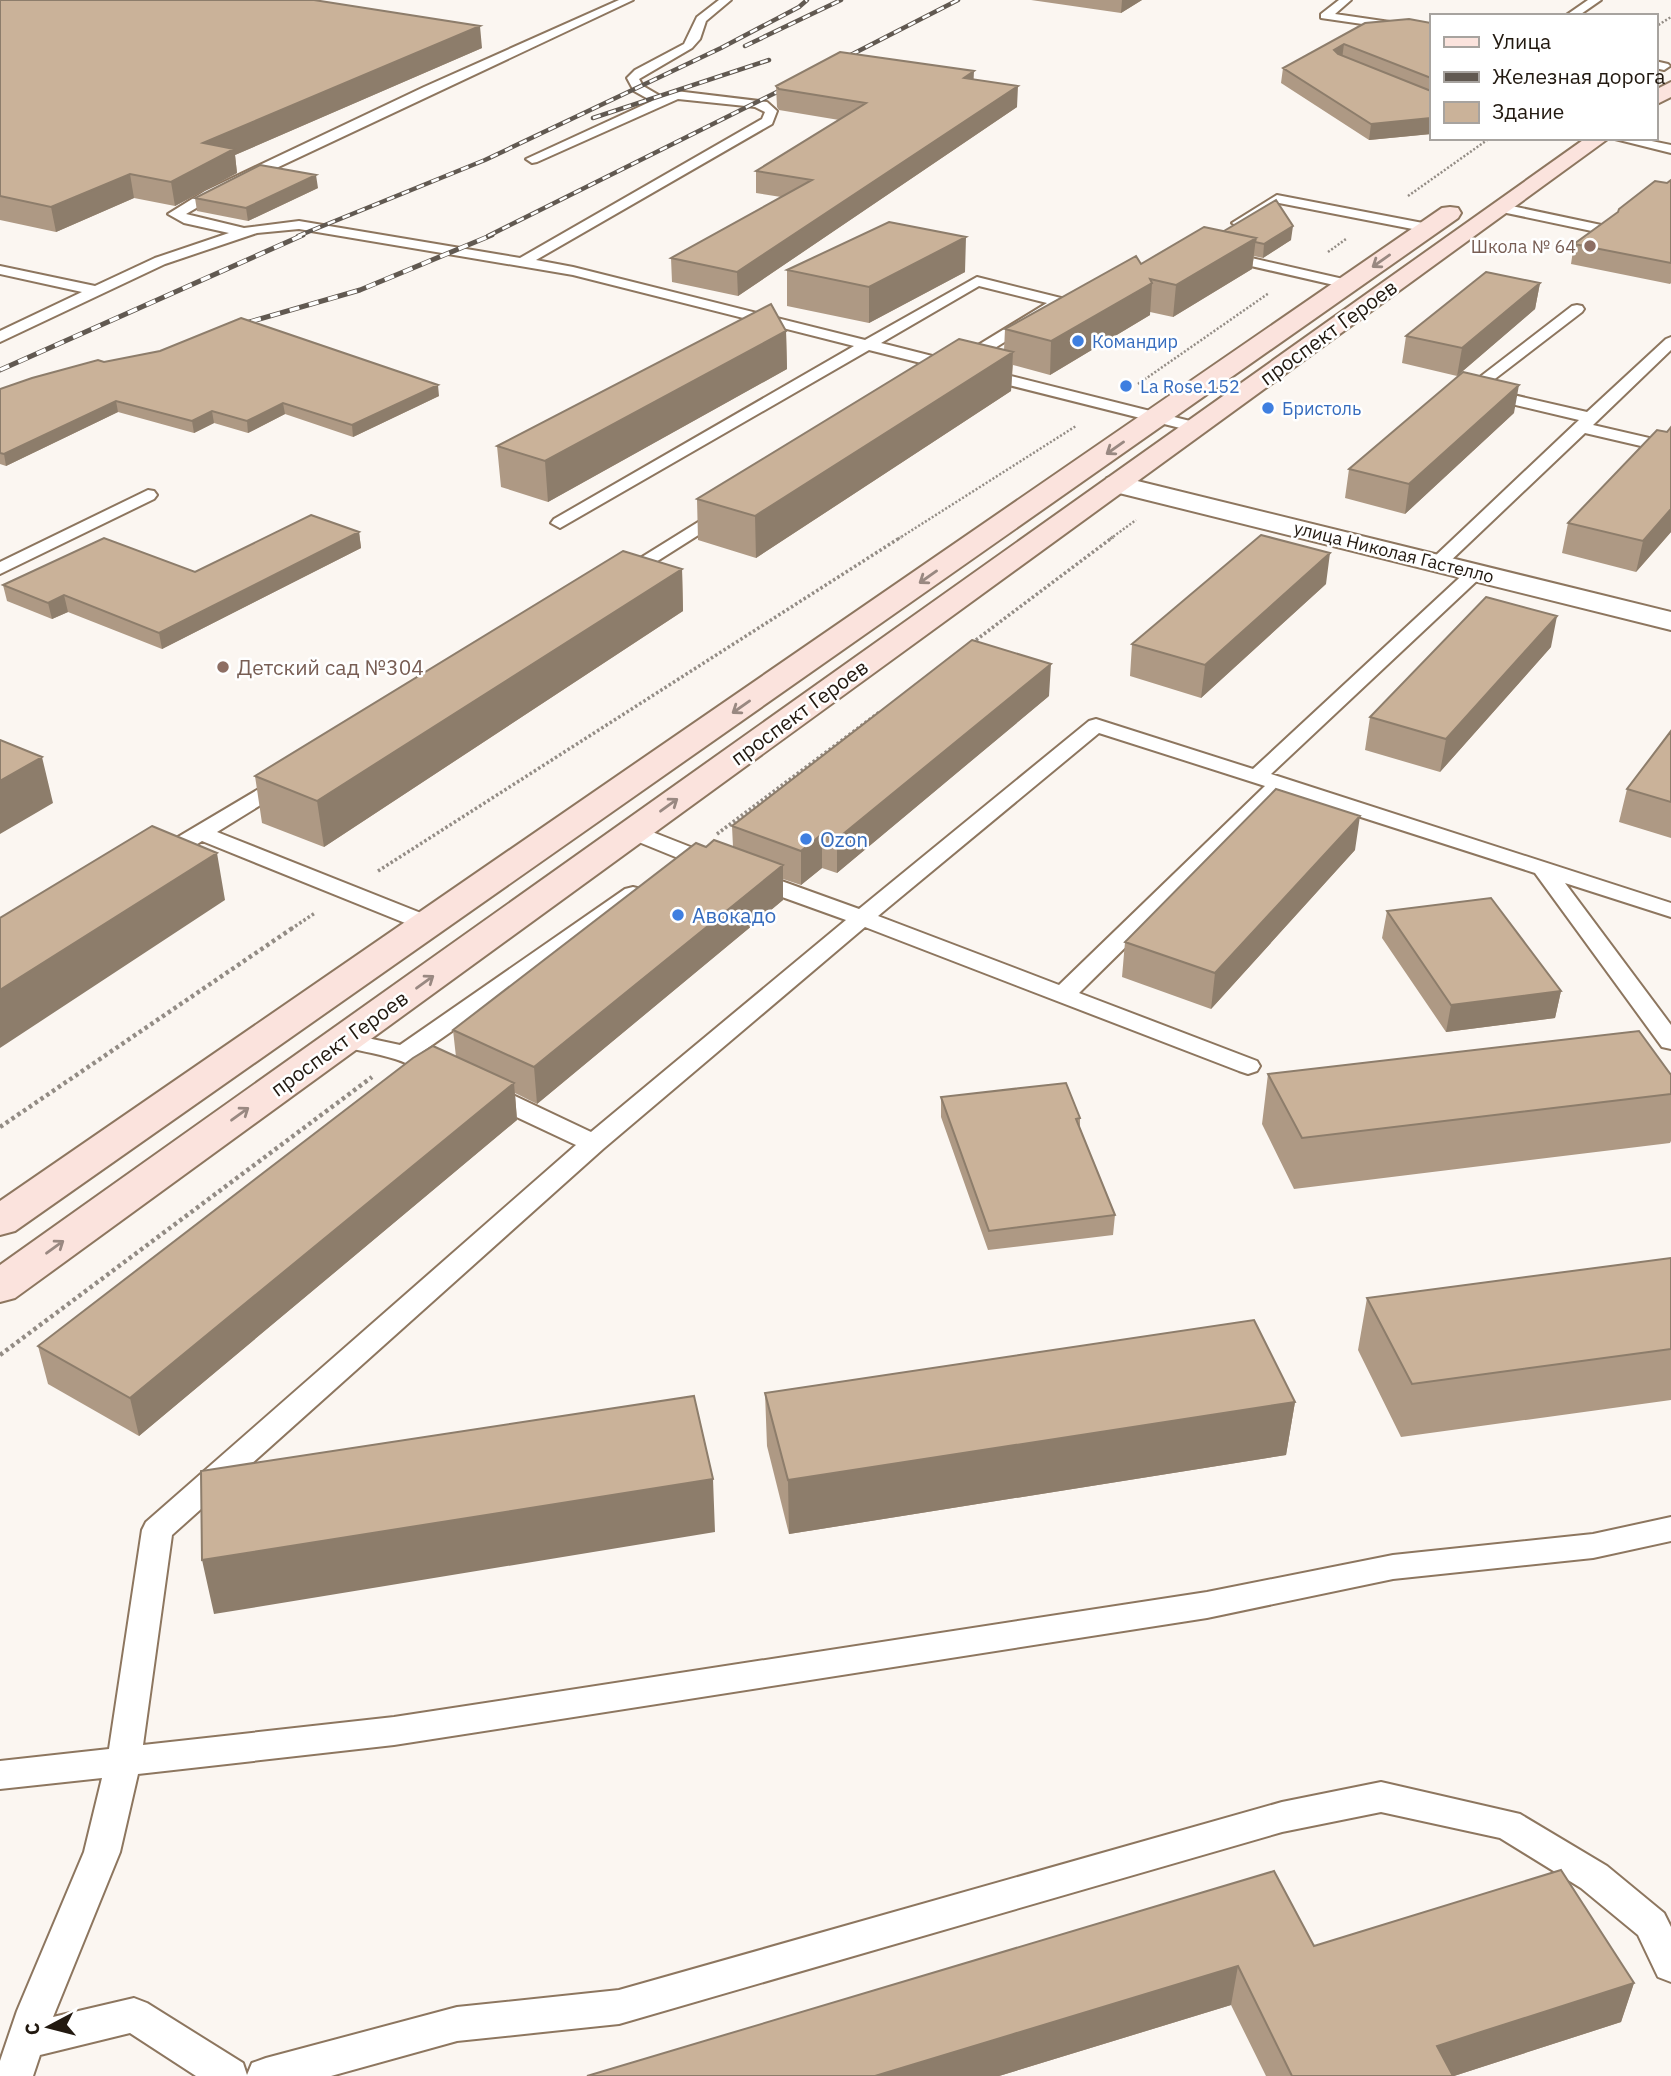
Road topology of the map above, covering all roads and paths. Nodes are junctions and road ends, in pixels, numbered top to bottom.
1 (628, 0) edge
2 (726, 0) edge
3 (1346, 0) edge
4 (1596, 0) edge
5 (1573, 14) edge
6 (1430, 31) edge
7 (661, 101) junction
8 (1487, 140) edge
9 (1555, 140) edge
10 (1596, 140) edge
11 (1627, 140) edge
12 (1671, 149) edge
13 (532, 159) dead end
14 (1502, 208) junction
15 (1376, 218) junction
16 (1231, 228) edge
17 (1428, 228) junction
18 (1605, 230) edge
19 (246, 232) junction
20 (1209, 253) edge
21 (523, 262) junction
22 (0, 270) edge
23 (1298, 273) junction
24 (1348, 284) junction
25 (97, 290) junction
26 (1577, 309) dead end
27 (0, 337) edge
28 (1671, 342) edge
29 (866, 343) junction
30 (954, 366) junction
31 (932, 381) edge
32 (1109, 405) junction
33 (1158, 417) junction
34 (1586, 422) junction
35 (1196, 427) junction
36 (1671, 448) edge
37 (1117, 484) junction
38 (148, 495) dead end
39 (1168, 496) junction
40 (738, 503) edge
41 (560, 523) dead end
42 (1439, 562) junction
43 (0, 569) edge
44 (1476, 572) junction
45 (611, 582) edge
46 (1671, 621) edge
47 (967, 647) edge
48 (889, 705) edge
49 (307, 768) edge
50 (1256, 777) junction
51 (1279, 784) junction
52 (632, 831) junction
53 (201, 833) junction
54 (689, 855) junction
55 (142, 869) edge
56 (1542, 869) junction
57 (346, 891) junction
58 (1671, 910) edge
59 (862, 918) junction
60 (428, 924) junction
61 (1062, 996) junction
62 (344, 1040) junction
63 (1671, 1042) edge
64 (404, 1053) junction
65 (1248, 1066) dead end
66 (0, 1127) edge
67 (594, 1143) junction
68 (0, 1221) edge
69 (0, 1287) edge
70 (0, 1355) edge
71 (1671, 1529) edge
72 (124, 1759) junction
73 (0, 1776) edge
74 (1671, 1965) edge
75 (27, 2041) junction
76 (14, 2076) edge
77 (229, 2076) edge
78 (266, 2076) edge

1 - 19 lane
2 - 7 lane
3 - 6 lane
4 - 5 lane
7 - 13 lane
7 - 21 lane
8 - 15 path
9 - 17 main road, проспект Героев
10 - 14 main road, проспект Героев
11 - 12 lane
14 - 18 lane
14 - 35 main road, проспект Героев
15 - 16 lane
15 - 17 lane
15 - 23 path
17 -> 24 main road, проспект Героев
19 - 21 lane
19 - 25 lane
20 - 23 lane
21 - 29 lane
22 - 25 lane
23 - 24 lane
23 - 32 path
24 - 33 main road, проспект Героев
25 - 27 lane
26 - 34 lane
28 - 34 lane
29 - 30 lane
29 - 30 lane
29 - 41 lane
30 - 31 lane
30 - 32 lane
32 - 33 lane
32 - 57 path
33 - 35 lane
33 -> 60 main road, проспект Героев
34 - 36 lane
34 - 42 lane
35 - 37 main road, проспект Героев
37 - 39 street, улица Николая Гастелло
52 -> 37 main road, проспект Героев
38 - 43 lane
39 - 42 street, улица Николая Гастелло
39 - 47 path
40 - 45 lane
42 - 44 street, улица Николая Гастелло
44 - 46 street, улица Николая Гастелло
44 - 50 lane
48 - 54 path
49 - 53 lane
50 - 51 lane
50 - 59 lane
51 - 56 lane
51 - 61 lane
52 - 54 lane
62 -> 52 main road, проспект Героев
53 - 55 lane
53 - 57 lane
54 - 59 lane
54 - 64 lane
56 - 58 lane
56 - 63 lane
57 - 60 lane
57 - 66 path
59 - 61 lane
59 - 67 lane
60 - 68 main road, проспект Героев
61 - 65 lane
62 - 64 lane
69 -> 62 main road, проспект Героев
64 - 67 lane
64 - 70 path
67 - 72 lane
71 - 72 lane
72 - 73 lane
72 - 75 lane
74 - 78 lane
75 - 76 lane
75 - 77 lane

